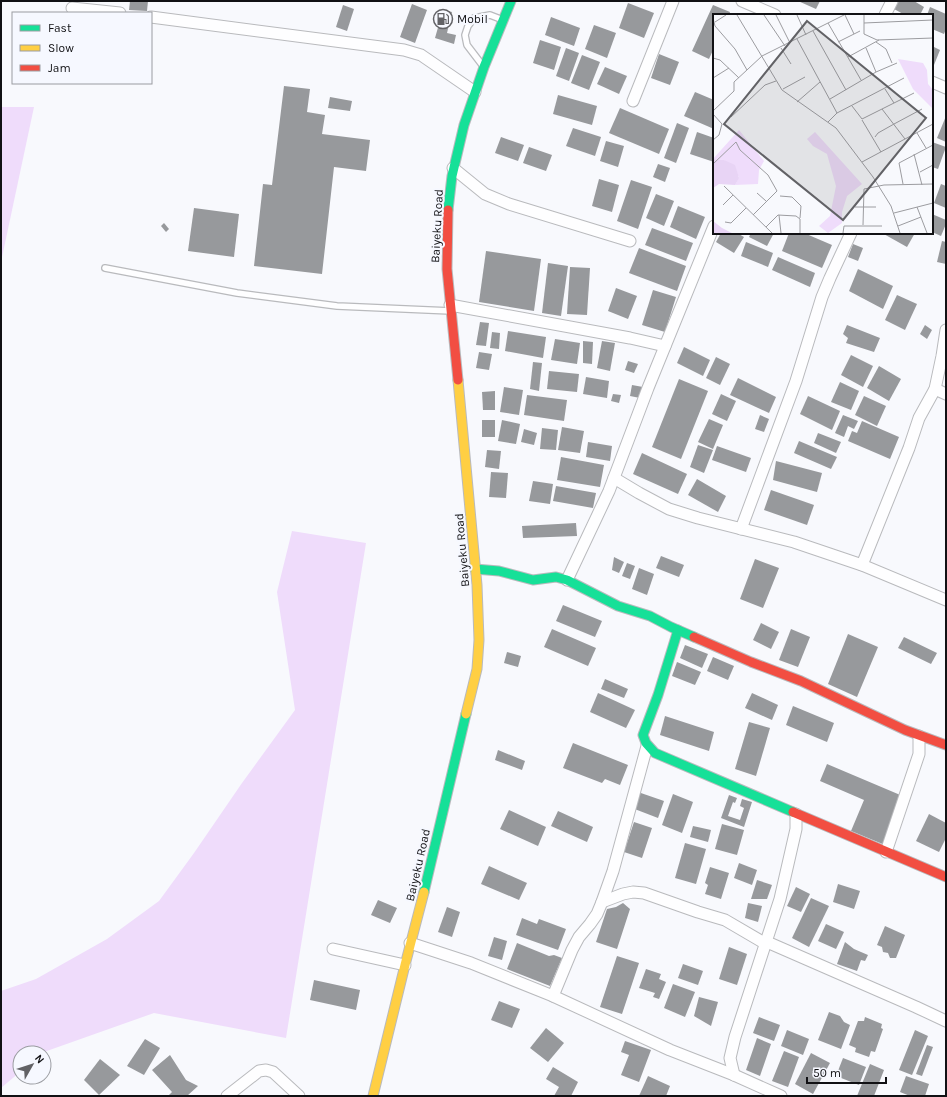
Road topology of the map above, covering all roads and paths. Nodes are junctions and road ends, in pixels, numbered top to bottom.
1 (511, 1) edge
2 (673, 1) edge
3 (744, 1) edge
4 (892, 1) edge
5 (72, 8) dead end
6 (110, 12) edge
7 (773, 14) edge
8 (886, 14) edge
9 (152, 17) edge
10 (503, 20) junction
11 (484, 67) junction
12 (933, 82) edge
13 (946, 88) edge
14 (475, 92) junction
15 (633, 101) dead end
16 (454, 168) junction
17 (713, 228) edge
18 (851, 234) edge
19 (630, 241) dead end
20 (105, 268) dead end
21 (451, 308) junction
22 (946, 330) edge
23 (665, 346) junction
24 (935, 389) junction
25 (946, 394) edge
26 (614, 478) junction
27 (740, 529) junction
28 (862, 565) junction
29 (475, 569) junction
30 (567, 580) junction
31 (946, 600) edge
32 (678, 630) junction
33 (919, 736) junction
34 (647, 746) junction
35 (946, 746) edge
36 (801, 816) junction
37 (886, 852) junction
38 (946, 877) edge
39 (602, 902) junction
40 (766, 943) junction
41 (410, 944) junction
42 (333, 949) dead end
43 (404, 965) junction
44 (553, 996) junction
45 (946, 1021) edge
46 (730, 1058) junction
47 (716, 1069) junction
48 (734, 1075) junction
49 (227, 1096) edge
50 (299, 1096) edge
51 (373, 1096) edge
52 (781, 1096) edge

1 - 10 main road, Baiyeku Road
2 - 15 street
3 - 7 street
4 - 8 street
5 - 6 street
9 - 14 street
10 - 11 main road, Baiyeku Road
10 - 11 lane
11 - 14 main road, Baiyeku Road
12 - 13 street
14 - 16 main road, Baiyeku Road
16 - 19 street
16 - 21 main road, Baiyeku Road
17 - 23 street
18 - 27 street
20 - 21 lane
21 - 23 street
21 - 29 main road, Baiyeku Road
22 - 24 street
23 - 26 street
24 - 25 street
24 - 28 street
26 - 27 street
26 - 30 street
27 - 28 street
28 - 31 street
29 - 30 main road
29 - 41 main road, Baiyeku Road
30 - 32 main road
32 - 33 main road
32 - 34 main road
33 - 35 main road
33 - 37 street
34 - 36 main road
34 - 39 street
36 - 37 main road
36 - 40 street
37 - 38 main road
39 - 40 street
39 - 44 street
40 - 45 street
40 - 46 street
41 - 43 main road, Baiyeku Road
41 - 44 street
42 - 43 street
43 - 51 main road, Baiyeku Road
44 - 47 street
46 - 47 street
46 - 48 street
47 - 48 street
48 - 52 street
49 - 50 street

